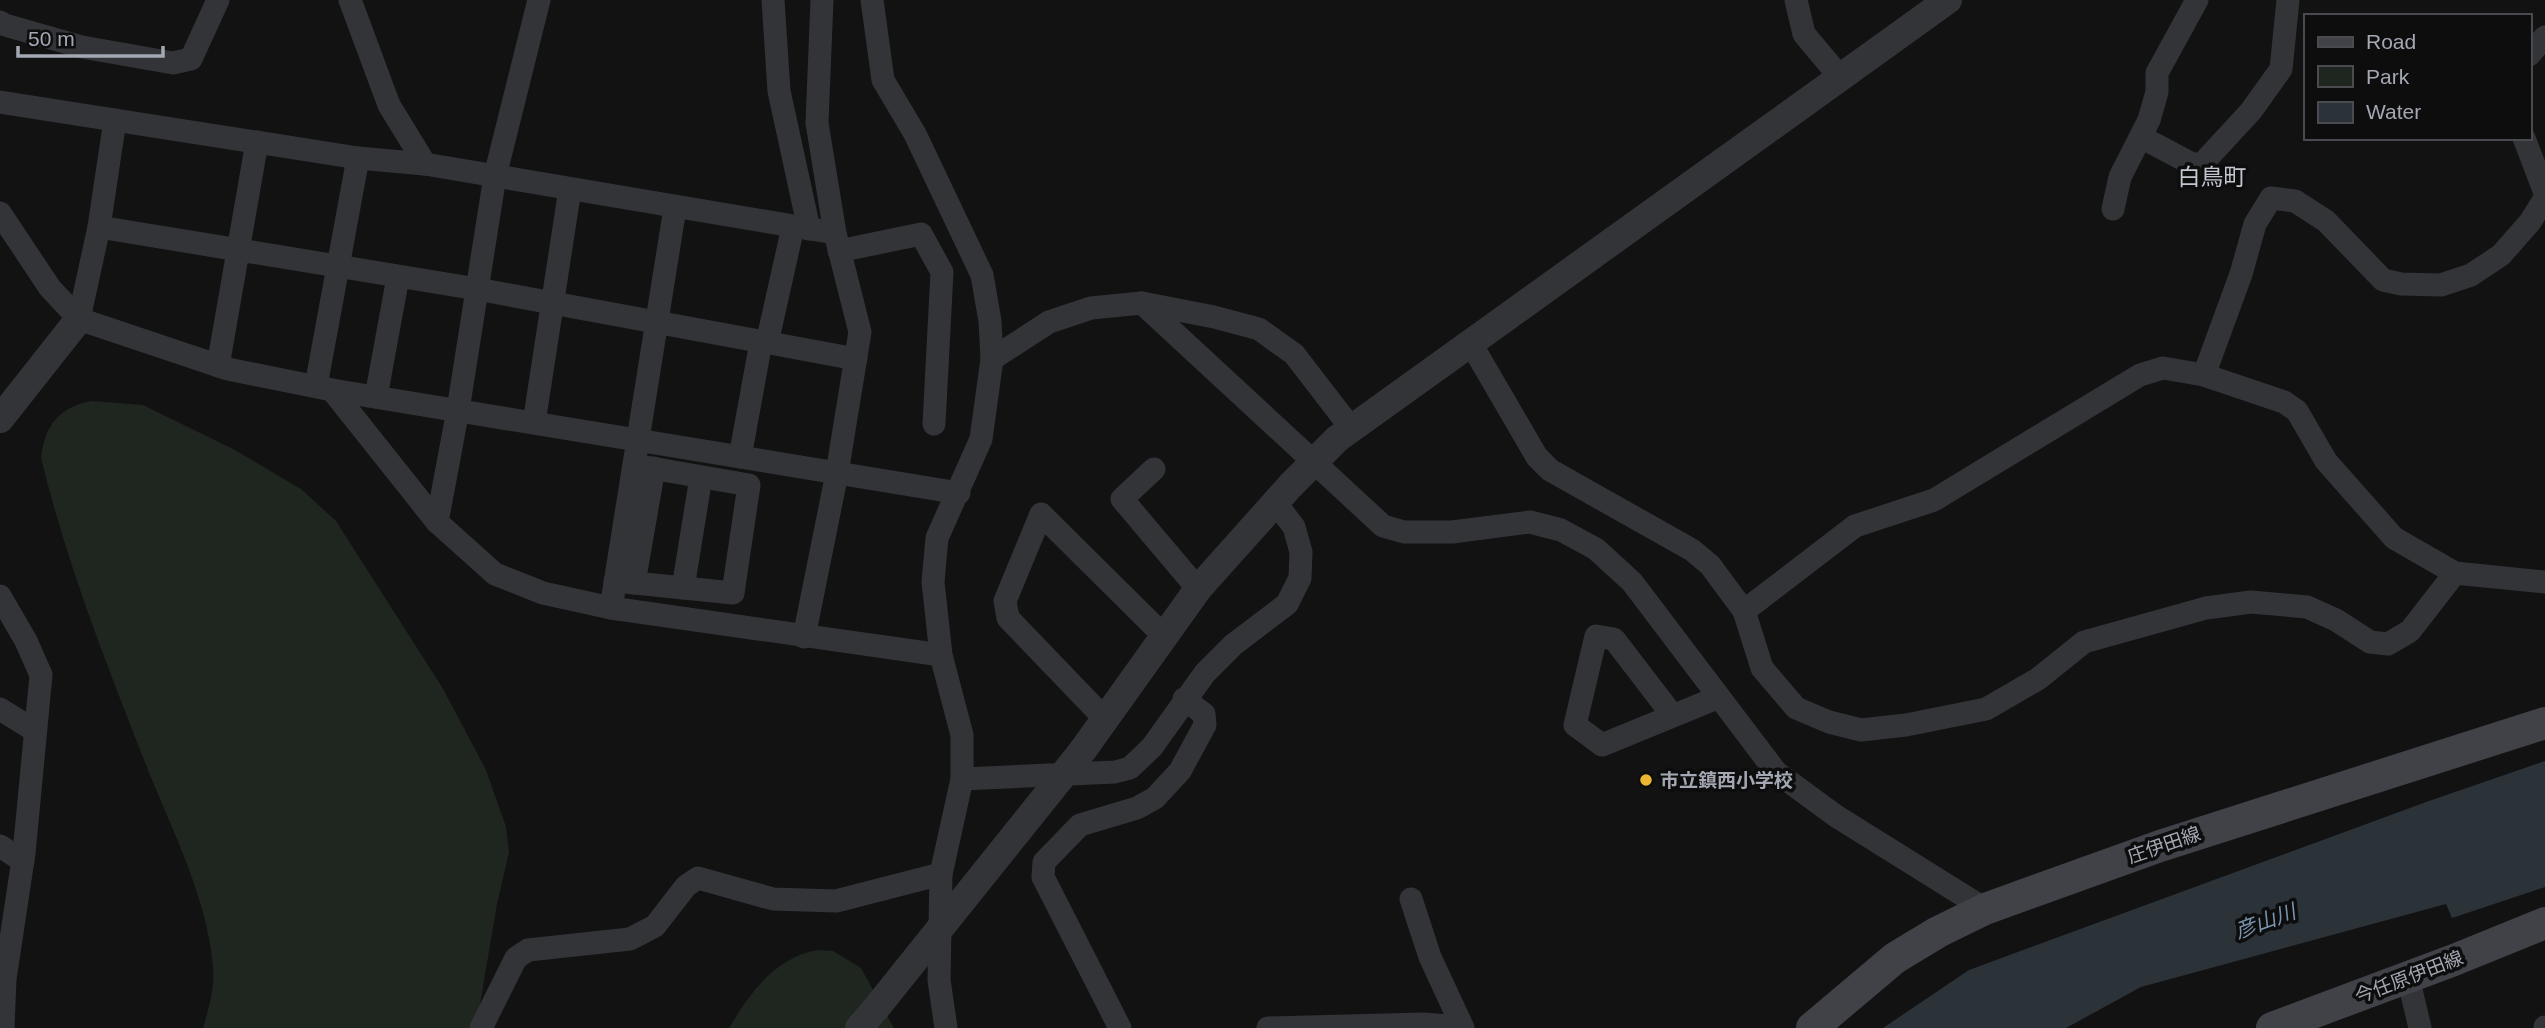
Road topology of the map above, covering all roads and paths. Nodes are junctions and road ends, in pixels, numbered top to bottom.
1 (218, 0) edge
2 (350, 0) edge
3 (539, 0) edge
4 (774, 0) edge
5 (822, 0) edge
6 (872, 0) edge
7 (1796, 0) edge
8 (1948, 0) edge
9 (2197, 0) edge
10 (2288, 0) edge
11 (0, 22) edge
12 (2545, 37) edge
13 (2531, 53) edge
14 (1840, 77) junction
15 (0, 102) edge
16 (115, 120) junction
17 (2141, 137) junction
18 (2525, 140) edge
19 (257, 142) junction
20 (358, 158) junction
21 (425, 163) junction
22 (495, 176) junction
23 (570, 189) junction
24 (2545, 195) edge
25 (675, 208) junction
26 (2113, 209) dead end
27 (0, 213) edge
28 (99, 227) junction
29 (801, 228) junction
30 (837, 242) junction
31 (237, 251) junction
32 (340, 267) junction
33 (398, 277) junction
34 (477, 289) junction
35 (552, 303) junction
36 (1142, 303) junction
37 (79, 319) junction
38 (657, 323) junction
39 (764, 342) junction
40 (1470, 342) junction
41 (856, 359) junction
42 (992, 359) junction
43 (218, 366) junction
44 (2204, 375) junction
45 (324, 388) junction
46 (376, 397) junction
47 (458, 410) junction
48 (0, 419) edge
49 (534, 423) junction
50 (934, 424) dead end
51 (1344, 433) junction
52 (638, 441) junction
53 (740, 457) junction
54 (644, 467) junction
55 (1154, 469) dead end
56 (837, 473) junction
57 (701, 477) junction
58 (959, 493) junction
59 (1283, 493) junction
60 (437, 522) junction
61 (2455, 573) junction
62 (624, 582) junction
63 (2545, 582) edge
64 (683, 588) junction
65 (1198, 589) junction
66 (0, 596) edge
67 (611, 608) junction
68 (1744, 611) junction
69 (1164, 636) junction
70 (804, 637) junction
71 (941, 655) junction
72 (1719, 697) junction
73 (1184, 699) junction
74 (0, 709) edge
75 (1673, 716) junction
76 (1106, 720) junction
77 (2545, 723) edge
78 (34, 730) junction
79 (961, 779) junction
80 (0, 846) edge
81 (23, 861) junction
82 (941, 874) junction
83 (1411, 899) dead end
84 (1985, 909) junction
85 (2545, 923) edge
86 (2408, 977) junction
87 (3, 978) edge
88 (868, 1017) edge
89 (3, 1028) edge
90 (481, 1028) edge
91 (946, 1028) edge
92 (1120, 1028) edge
93 (1268, 1028) edge
94 (1462, 1028) edge
95 (1812, 1028) edge
96 (2272, 1028) edge
97 (2420, 1028) edge

1 - 11 street
2 - 21 street
3 - 22 street
4 - 29 street
5 - 30 street
6 - 42 street
7 - 14 street
8 - 14 street
9 - 17 street
10 - 17 street
12 - 13 street
14 - 40 street
15 - 16 street
16 - 19 street
16 - 28 street
17 - 26 street
18 - 24 street
19 - 20 street
19 - 31 street
20 - 21 street
20 - 32 street
21 - 22 street
22 - 23 street
22 - 34 street
23 - 25 street
23 - 35 street
24 - 44 street
25 - 29 street
25 - 38 street
27 - 37 street
28 - 31 street
28 - 37 street
29 - 30 street
29 - 39 street
30 - 41 street
30 - 50 street
31 - 32 street
31 - 43 street
32 - 33 street
32 - 45 street
33 - 34 street
33 - 46 street
34 - 35 street
34 - 47 street
35 - 38 street
35 - 49 street
36 - 42 street
36 - 51 street
36 - 72 street
37 - 43 street
37 - 48 street
38 - 39 street
38 - 52 street
39 - 41 street
39 - 53 street
40 - 51 street
40 - 68 street
41 - 56 street
42 - 58 street
43 - 45 street
44 - 61 street
44 - 68 street
45 - 46 street
45 - 60 street
46 - 47 street
47 - 49 street
47 - 60 street
49 - 52 street
51 - 59 street, bridge
52 - 53 street
52 - 54 street
53 - 56 street
54 - 57 street
54 - 62 street
55 - 65 street
56 - 58 street
56 - 70 street
57 - 64 street
57 - 64 street
58 - 71 street
59 - 65 street
59 - 73 street
60 - 67 street
61 - 63 street
61 - 68 street
62 - 64 street
62 - 67 street
65 - 69 street
66 - 78 street
67 - 70 street
69 - 76 street
69 - 76 street
70 - 71 street
71 - 79 street
72 - 75 street
72 - 84 street
73 - 79 street
73 - 92 street
74 - 78 street
75 - 75 street
76 - 88 street, bridge
77 - 84 main road, 庄伊田線
78 - 81 street
79 - 82 street
80 - 81 street
81 - 87 street
82 - 90 street
82 - 91 street
83 - 94 street
84 - 95 main road, 庄伊田線
85 - 86 main road, 今任原伊田線
86 - 96 main road, 今任原伊田線
86 - 97 street
87 - 89 street
93 - 94 street

